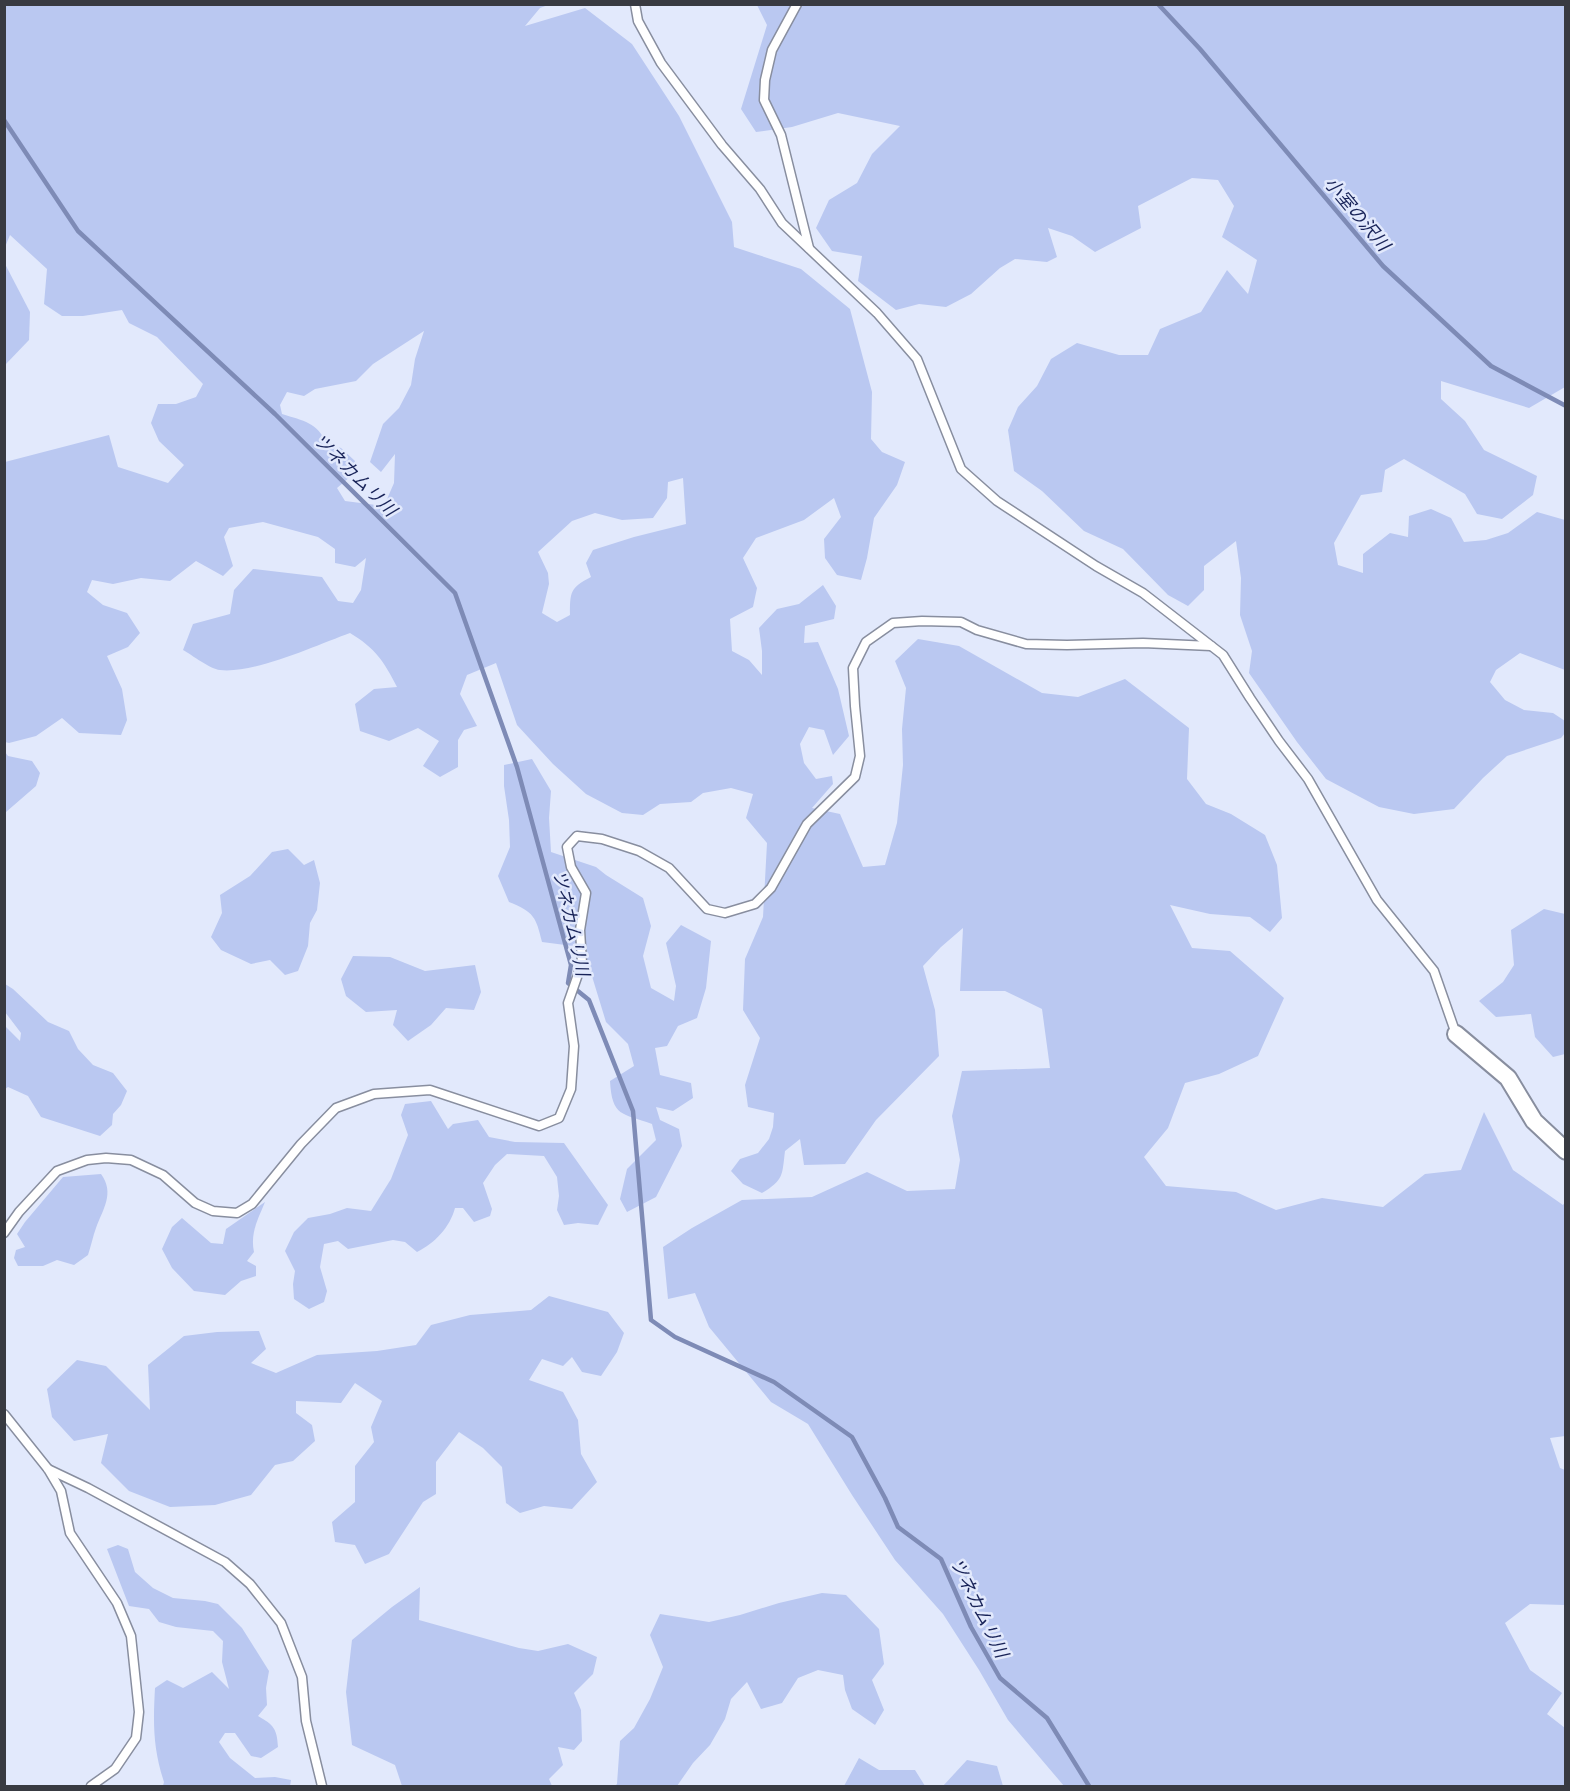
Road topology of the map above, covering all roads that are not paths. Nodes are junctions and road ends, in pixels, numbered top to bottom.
1 (635, 4) edge
2 (797, 4) edge
3 (809, 249) junction
4 (1211, 646) junction
5 (1456, 1034) joint
6 (1566, 1151) edge
7 (4, 1233) edge
8 (4, 1414) edge
9 (48, 1469) junction
10 (92, 1786) edge
11 (322, 1786) edge

1 - 3 lane
2 - 3 lane
3 - 4 lane
4 - 5 lane
4 - 7 lane
5 - 6 street
8 - 9 lane
9 - 10 lane
9 - 11 lane

